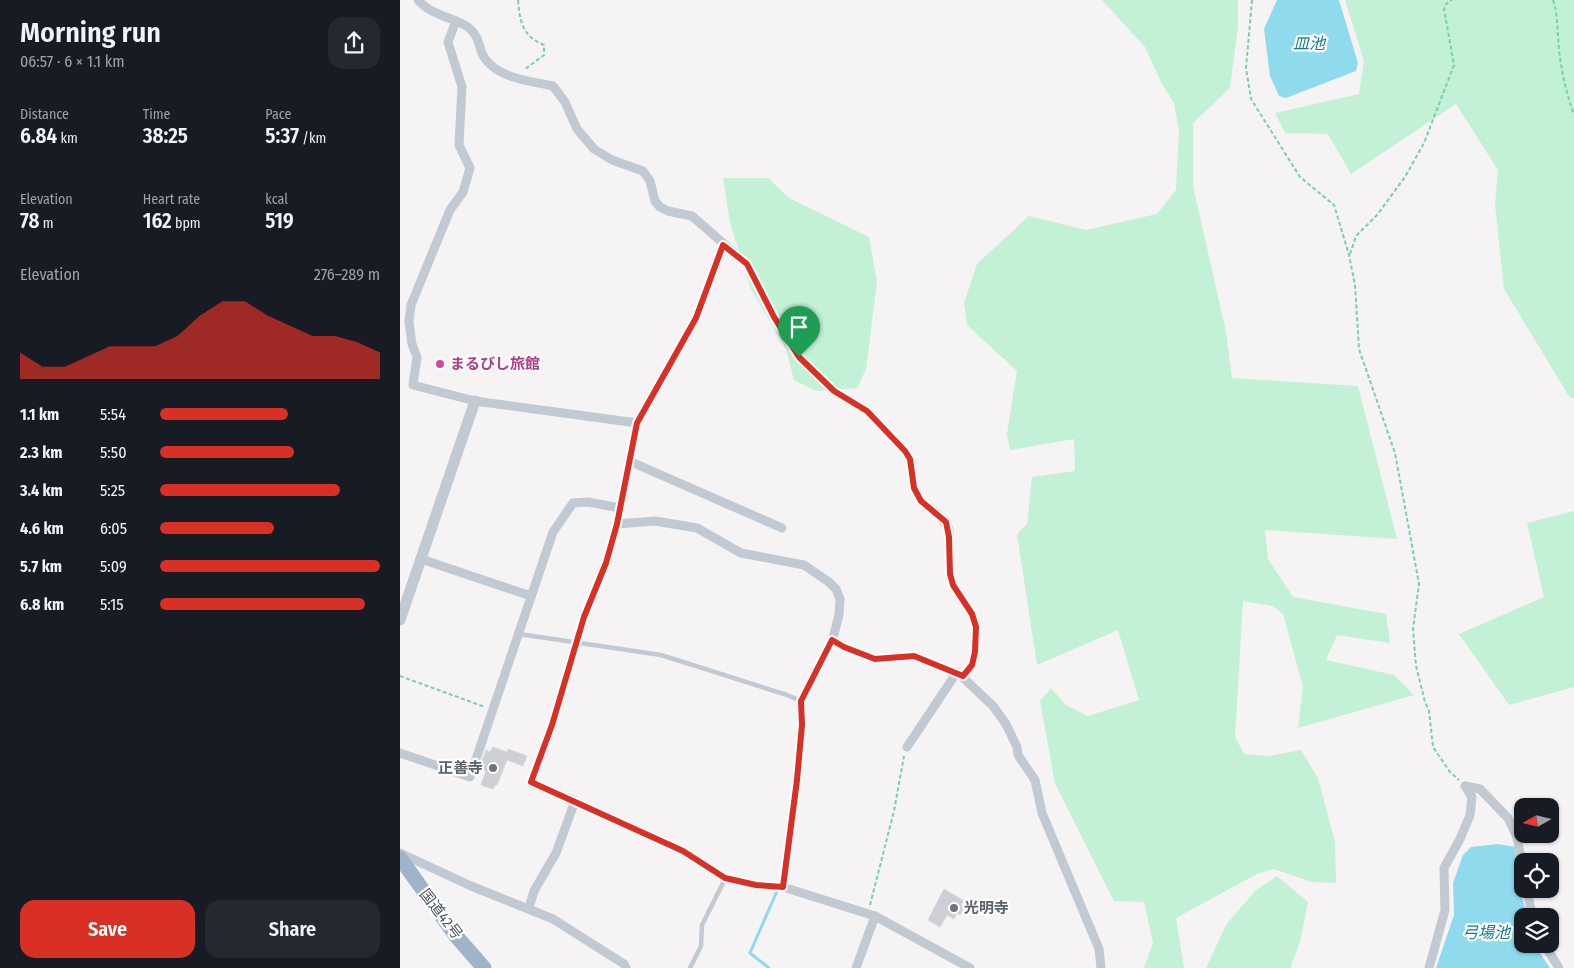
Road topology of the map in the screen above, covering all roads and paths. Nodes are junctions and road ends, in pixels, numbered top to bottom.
1 (418, 0) edge
2 (518, 0) edge
3 (1252, 0) edge
4 (1452, 0) edge
5 (1553, 0) edge
6 (456, 21) junction
7 (514, 77) junction
8 (1574, 115) edge
9 (723, 245) junction
10 (1349, 255) junction
11 (475, 401) junction
12 (637, 423) junction
13 (629, 461) junction
14 (620, 508) junction
15 (617, 524) junction
16 (782, 528) dead end
17 (421, 559) junction
18 (531, 596) junction
19 (400, 620) edge
20 (518, 634) junction
21 (832, 640) junction
22 (576, 642) junction
23 (960, 674) junction
24 (400, 676) edge
25 (801, 701) junction
26 (492, 710) junction
27 (907, 747) joint
28 (400, 752) edge
29 (1465, 786) junction
30 (575, 801) junction
31 (400, 853) edge
32 (1520, 853) edge
33 (400, 858) edge
34 (725, 878) junction
35 (783, 887) junction
36 (529, 908) junction
37 (872, 915) junction
38 (1550, 953) edge
39 (484, 968) edge
40 (626, 968) edge
41 (690, 968) edge
42 (856, 968) edge
43 (970, 968) edge
44 (1101, 968) edge
45 (1429, 968) edge
46 (1559, 968) edge

1 - 6 street
2 - 7 path
3 - 10 path
4 - 10 path
5 - 8 path
6 - 7 street
6 - 11 street
7 - 9 street
9 - 12 street
9 - 23 street
10 - 29 path
11 - 12 street
11 - 17 street
12 - 13 street
13 - 14 street
13 - 16 street
14 - 15 street
14 - 18 street
15 - 21 street
15 - 22 street
17 - 18 street
17 - 19 street
18 - 20 street
20 - 22 lane
20 - 26 street
21 - 23 path
21 - 25 street
22 - 25 lane
22 - 30 street
23 - 27 street
23 - 44 street
24 - 26 path
25 - 35 street
26 - 28 street
27 - 37 path
29 - 32 street
29 - 45 street
30 - 34 lane
30 - 36 street
31 - 36 street
33 - 39 highway, 国道42号
34 - 35 lane
34 - 41 lane
35 - 37 street
36 - 40 street
37 - 42 street
37 - 43 street
38 - 46 street

